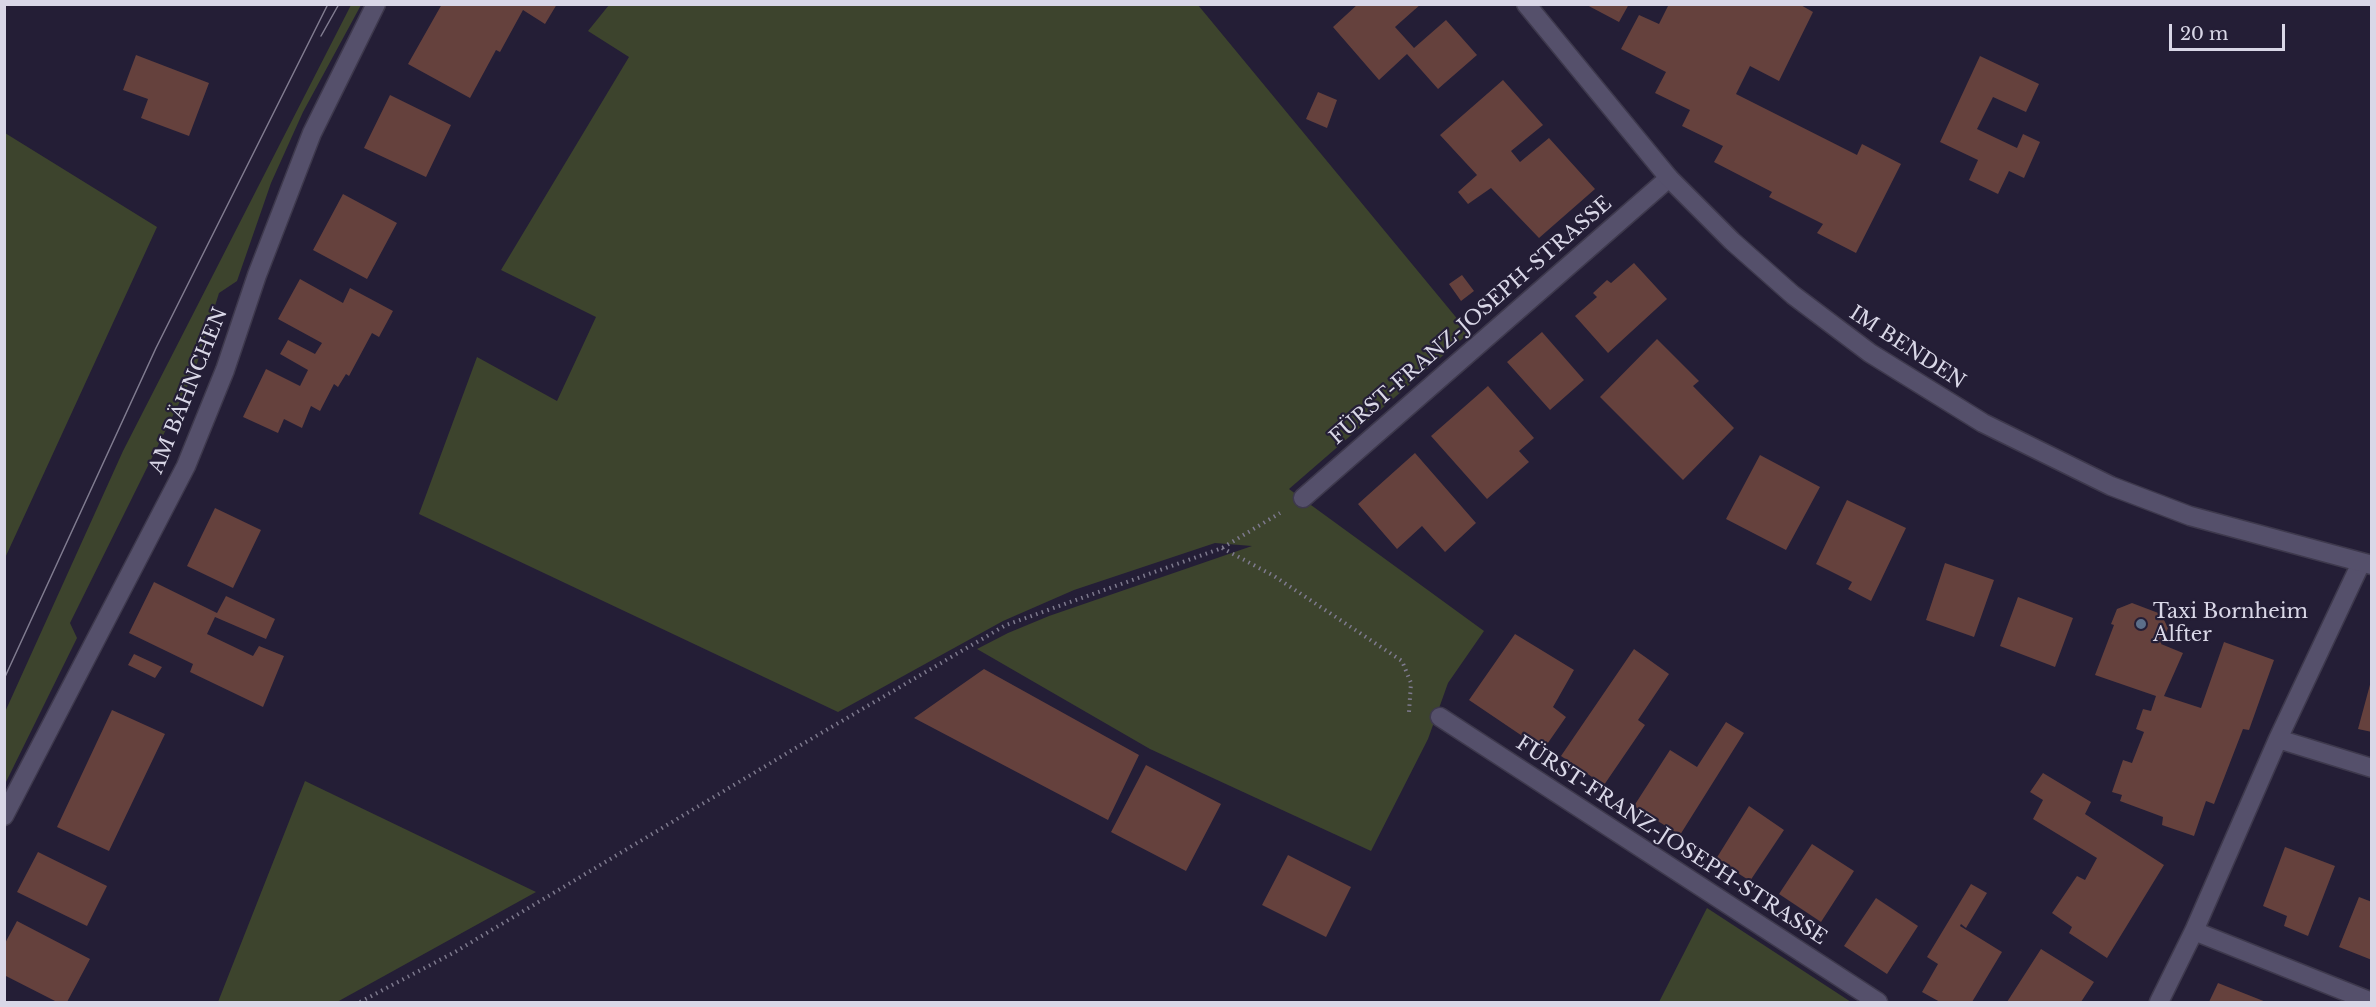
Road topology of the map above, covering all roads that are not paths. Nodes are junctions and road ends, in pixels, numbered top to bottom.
1 (376, 4) edge
2 (1526, 4) edge
3 (1669, 178) junction
4 (1304, 498) road end
5 (2366, 564) edge
6 (1440, 717) road end
7 (2278, 739) junction
8 (2372, 768) edge
9 (4, 816) edge
10 (2194, 931) junction
11 (1878, 1002) edge
12 (2159, 1002) edge
13 (2372, 1002) edge

1 - 9 street, AM BÄHNCHEN
2 - 3 street, IM BENDEN
3 - 4 street, FÜRST-FRANZ-JOSEPH-STRASSE
3 - 5 street, IM BENDEN
5 - 7 street
6 - 11 street, FÜRST-FRANZ-JOSEPH-STRASSE
7 - 8 street
7 - 10 street
10 - 12 street
10 - 13 street

